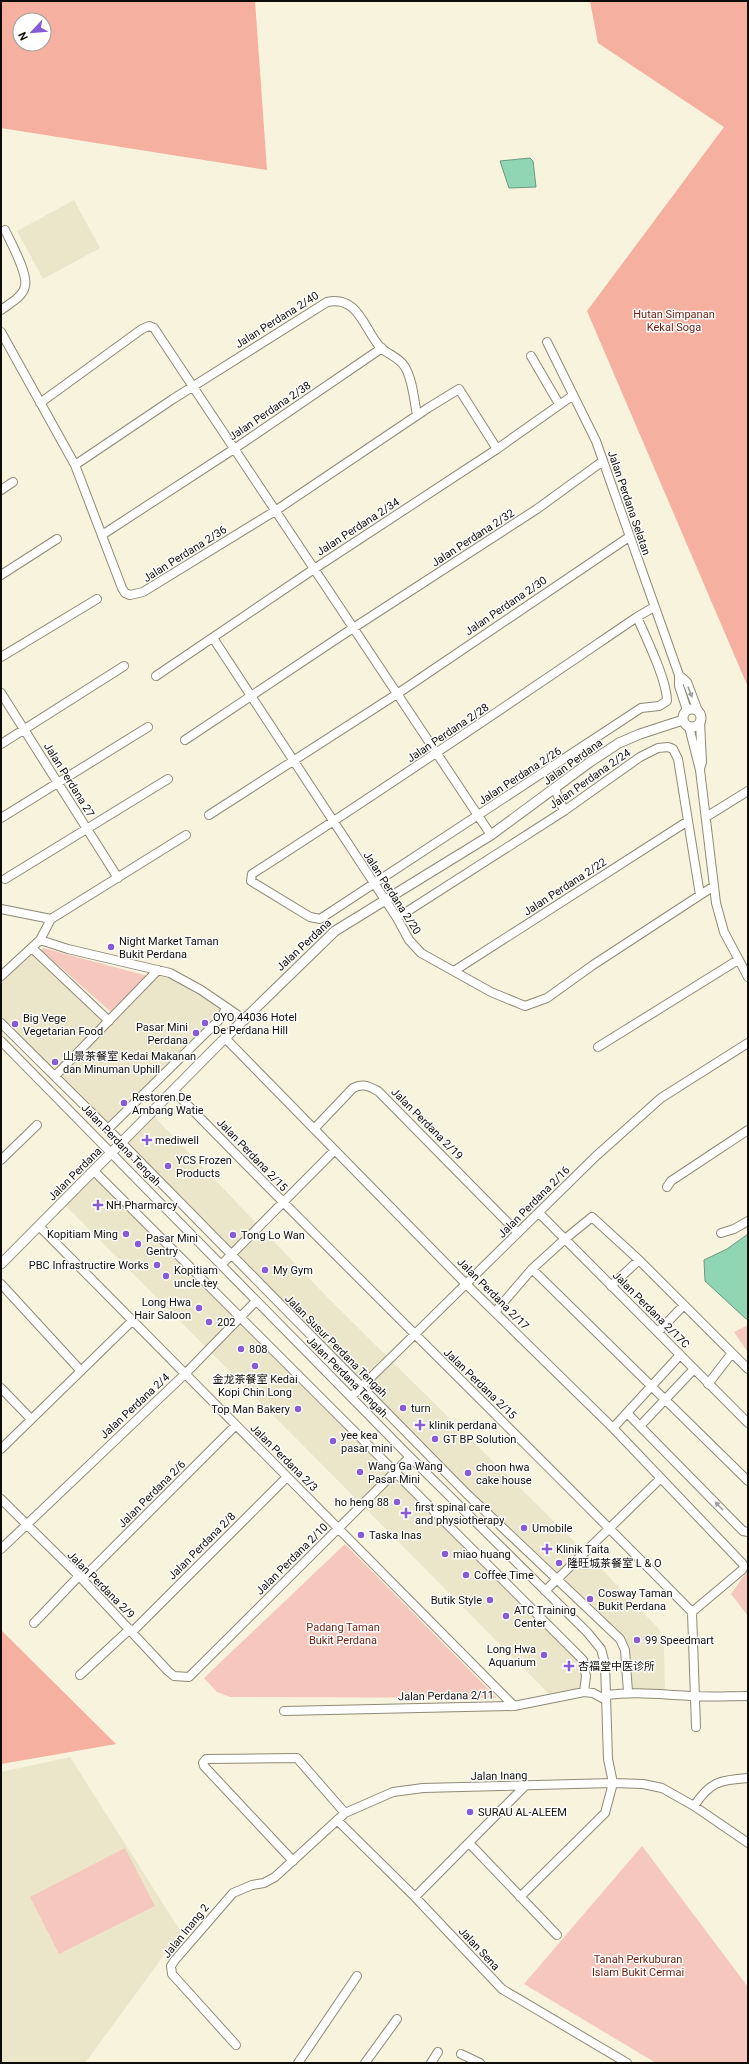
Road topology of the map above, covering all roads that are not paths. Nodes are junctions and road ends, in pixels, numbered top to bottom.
1 (5, 230) dead end
2 (1, 310) edge
3 (1, 332) edge
4 (547, 342) dead end
5 (382, 348) junction
6 (531, 356) dead end
7 (193, 386) junction
8 (572, 396) junction
9 (40, 403) junction
10 (559, 404) junction
11 (417, 415) junction
12 (234, 449) junction
13 (497, 449) junction
14 (603, 461) junction
15 (75, 465) junction
16 (13, 482) dead end
17 (1, 490) edge
18 (275, 511) junction
19 (102, 535) junction
20 (629, 537) junction
21 (57, 539) dead end
22 (314, 569) junction
23 (1, 575) edge
24 (97, 599) dead end
25 (654, 607) junction
26 (637, 617) junction
27 (353, 628) junction
28 (213, 638) junction
29 (1, 657) edge
30 (124, 666) dead end
31 (679, 675) junction
32 (156, 676) dead end
33 (1, 693) edge
34 (252, 696) junction
35 (393, 696) junction
36 (687, 710) junction
37 (698, 711) junction
38 (700, 722) junction
39 (686, 724) junction
40 (148, 727) dead end
41 (24, 730) junction
42 (186, 740) dead end
43 (1, 744) edge
44 (437, 754) junction
45 (293, 759) junction
46 (700, 770) junction
47 (168, 779) dead end
48 (58, 783) junction
49 (555, 789) junction
50 (748, 791) edge
51 (564, 811) junction
52 (209, 814) dead end
53 (478, 816) junction
54 (706, 817) junction
55 (1, 818) edge
56 (688, 821) junction
57 (333, 822) junction
58 (87, 829) junction
59 (186, 835) dead end
60 (490, 835) junction
61 (118, 878) junction
62 (5, 879) dead end
63 (374, 883) junction
64 (714, 886) junction
65 (700, 895) junction
66 (384, 900) junction
67 (1, 909) edge
68 (310, 917) joint
69 (397, 918) junction
70 (51, 919) junction
71 (40, 940) junction
72 (32, 948) junction
73 (738, 960) junction
74 (158, 970) junction
75 (454, 971) junction
76 (1, 976) edge
77 (748, 977) edge
78 (226, 1008) junction
79 (245, 1020) junction
80 (109, 1021) junction
81 (1, 1023) edge
82 (225, 1038) junction
83 (1, 1041) edge
84 (748, 1043) edge
85 (598, 1047) dead end
86 (55, 1076) junction
87 (174, 1090) junction
88 (37, 1125) dead end
89 (314, 1129) junction
90 (108, 1130) junction
91 (748, 1130) edge
92 (122, 1143) junction
93 (335, 1150) junction
94 (113, 1153) junction
95 (1, 1160) edge
96 (94, 1171) junction
97 (667, 1187) dead end
98 (283, 1202) junction
99 (538, 1213) junction
100 (748, 1221) edge
101 (39, 1226) junction
102 (518, 1233) junction
103 (721, 1233) dead end
104 (565, 1239) junction
105 (230, 1255) junction
106 (639, 1260) junction
107 (1, 1264) edge
108 (222, 1264) junction
109 (532, 1269) junction
110 (1, 1284) edge
111 (466, 1284) junction
112 (612, 1286) junction
113 (256, 1301) junction
114 (684, 1305) junction
115 (495, 1312) junction
116 (240, 1317) junction
117 (133, 1320) junction
118 (658, 1332) junction
119 (414, 1335) junction
120 (732, 1353) junction
121 (680, 1355) junction
122 (694, 1369) junction
123 (748, 1369) edge
124 (81, 1371) junction
125 (186, 1374) junction
126 (708, 1384) junction
127 (651, 1386) junction
128 (362, 1387) junction
129 (1, 1388) edge
130 (351, 1397) junction
131 (665, 1399) junction
132 (627, 1413) junction
133 (31, 1419) junction
134 (748, 1423) edge
135 (236, 1425) junction
136 (640, 1426) junction
137 (613, 1428) junction
138 (1, 1448) edge
139 (410, 1457) junction
140 (396, 1472) junction
141 (288, 1477) junction
142 (661, 1478) junction
143 (748, 1481) edge
144 (1, 1499) edge
145 (25, 1524) junction
146 (610, 1528) junction
147 (339, 1529) junction
148 (748, 1532) edge
149 (1, 1549) edge
150 (80, 1578) junction
151 (557, 1579) junction
152 (545, 1591) junction
153 (692, 1612) junction
154 (34, 1623) dead end
155 (131, 1630) junction
156 (80, 1675) dead end
157 (190, 1677) joint
158 (584, 1692) junction
159 (628, 1692) junction
160 (694, 1696) junction
161 (748, 1696) edge
162 (606, 1698) junction
163 (514, 1706) junction
164 (284, 1711) dead end
165 (696, 1727) dead end
166 (748, 1778) edge
167 (613, 1783) junction
168 (524, 1787) junction
169 (694, 1806) junction
170 (345, 1813) junction
171 (337, 1820) junction
172 (748, 1843) edge
173 (470, 1844) junction
174 (293, 1861) junction
175 (264, 1883) joint
176 (416, 1897) junction
177 (520, 1897) junction
178 (557, 1935) dead end
179 (356, 1976) dead end
180 (397, 2019) dead end
181 (236, 2045) dead end
182 (438, 2052) dead end
183 (461, 2054) dead end
184 (298, 2063) edge
185 (365, 2063) edge
186 (431, 2063) edge
187 (480, 2063) edge
188 (627, 2063) edge

1 - 2 street
3 - 9 street, Jalan Perdana 2/36
4 - 8 street, Jalan Perdana Selatan
5 - 7 street, Jalan Perdana 2/40
5 - 11 street
5 - 12 street, Jalan Perdana 2/38
6 - 10 street
7 - 9 street
7 - 12 street
7 - 15 street
8 - 10 street, Jalan Perdana 2/34
8 - 14 street, Jalan Perdana Selatan
9 - 15 street, Jalan Perdana 2/36
10 - 13 street, Jalan Perdana 2/34
11 - 13 street, Jalan Perdana 2/36
11 - 18 street, Jalan Perdana 2/36
12 - 18 street
12 - 19 street, Jalan Perdana 2/38
13 - 22 street, Jalan Perdana 2/34
14 - 20 street, Jalan Perdana Selatan
14 - 27 street, Jalan Perdana 2/32
15 - 19 street, Jalan Perdana 2/36
16 - 17 street
18 - 19 street, Jalan Perdana 2/36
18 - 22 street
20 - 25 street, Jalan Perdana Selatan
20 - 35 street, Jalan Perdana 2/30
21 - 23 street
22 - 27 street
22 - 28 street, Jalan Perdana 2/34
24 - 29 street
25 - 26 street, Jalan Perdana 2/28
25 - 31 street, Jalan Perdana Selatan
26 - 44 street, Jalan Perdana 2/28
26 - 53 street, Jalan Perdana 2/26
27 - 34 street, Jalan Perdana 2/32
27 - 35 street
28 - 32 street, Jalan Perdana 2/34
28 - 34 street, Jalan Perdana 2/20
30 - 41 street
31 - 36 street
31 -> 37 street
33 - 41 street, Jalan Perdana 27
34 - 42 street
34 - 45 street, Jalan Perdana 2/20
35 - 44 street
35 - 45 street, Jalan Perdana 2/30
36 - 37 street
36 - 39 street
37 - 38 street
38 - 39 street
38 - 46 street
39 - 46 street
39 - 49 street, Jalan Perdana
40 - 48 street
41 - 43 street
41 - 48 street, Jalan Perdana 27
44 - 53 street
44 - 57 street, Jalan Perdana 2/28
45 - 52 street, Jalan Perdana 2/30
45 - 57 street, Jalan Perdana 2/20
46 - 54 street
47 - 58 street
48 - 55 street
48 - 58 street, Jalan Perdana 27
49 - 51 street
49 - 60 street, Jalan Perdana
50 - 54 street
51 - 56 street, Jalan Perdana 2/24
51 - 69 street, Jalan Perdana 2/24
53 - 60 street
53 - 63 street, Jalan Perdana 2/26
54 - 64 street
56 - 65 street, Jalan Perdana 2/24
56 - 75 street, Jalan Perdana 2/22
57 - 63 street, Jalan Perdana 2/20
57 - 68 street, Jalan Perdana 2/28
58 - 61 street, Jalan Perdana 27
58 - 62 street
59 - 61 street
60 - 66 street, Jalan Perdana
61 - 70 street
63 - 66 street, Jalan Perdana 2/20
63 - 68 street, Jalan Perdana 2/26
64 - 65 street, Jalan Perdana 2/20
64 - 73 street
65 - 75 street, Jalan Perdana 2/20
66 - 69 street, Jalan Perdana 2/20
66 - 79 street, Jalan Perdana
67 - 70 street
69 - 75 street, Jalan Perdana 2/20
70 - 71 street
71 - 72 street
71 - 74 street
72 - 76 street
72 - 80 street
73 - 77 street
73 - 85 street
74 - 78 street
74 - 80 street
78 - 79 street
78 - 90 street
79 - 82 street, Jalan Perdana
80 - 86 street
81 - 86 street, Jalan Susur Perdana Tengah
82 - 87 street, Jalan Perdana
82 - 89 street, Jalan Perdana 2/17
83 - 94 street, Jalan Perdana Tengah
84 - 99 street, Jalan Perdana 2/16
86 - 90 street, Jalan Susur Perdana Tengah
87 - 92 street, Jalan Perdana
87 - 98 street, Jalan Perdana 2/15
88 - 95 street
89 - 93 street, Jalan Perdana 2/17
89 - 102 street, Jalan Perdana 2/19
90 - 92 street, Jalan Susur Perdana Tengah
91 - 97 street
92 - 94 street, Jalan Perdana
92 - 105 street, Jalan Susur Perdana Tengah
93 - 98 street
93 - 111 street, Jalan Perdana 2/17
94 - 96 street, Jalan Perdana
94 - 108 street, Jalan Perdana Tengah
96 - 101 street, Jalan Perdana
96 - 116 street
98 - 105 street
98 - 119 street, Jalan Perdana 2/15
99 - 102 street, Jalan Perdana 2/16
99 - 104 street, Jalan Perdana 2/17C
100 - 103 street
101 - 107 street, Jalan Perdana
101 - 117 street, Jalan Perdana 2/3
102 - 111 street, Jalan Perdana 2/16
104 - 106 street
104 - 109 street
104 - 112 street, Jalan Perdana 2/17C
105 - 108 street
105 - 128 street, Jalan Susur Perdana Tengah
106 - 112 street
106 - 114 street
108 - 113 street, Jalan Perdana Tengah
109 - 115 street
109 - 127 street
110 - 124 street
111 - 115 street, Jalan Perdana 2/17
111 - 119 street, Jalan Perdana 2/16
112 - 118 street, Jalan Perdana 2/17C
113 - 116 street, Jalan Perdana 2/4
113 - 130 street, Jalan Perdana Tengah
114 - 118 street
114 - 120 street
115 - 137 street, Jalan Perdana 2/17
116 - 125 street, Jalan Perdana 2/4
116 - 140 street
117 - 124 street
117 - 125 street, Jalan Perdana 2/3
118 - 121 street, Jalan Perdana 2/17C
119 - 128 street, Jalan Perdana 2/16
119 - 146 street, Jalan Perdana 2/15
120 - 123 street
120 - 126 street
121 - 122 street, Jalan Perdana 2/17C
121 - 127 street
122 - 126 street, Jalan Perdana 2/17C
122 - 131 street
124 - 133 street
125 - 135 street, Jalan Perdana 2/3
125 - 145 street, Jalan Perdana 2/4
126 - 134 street, Jalan Perdana 2/17C
127 - 131 street
127 - 132 street
128 - 130 street, Jalan Perdana 2/16
128 - 151 street, Jalan Susur Perdana Tengah
129 - 133 street
130 - 139 street, Jalan Perdana Tengah
131 - 136 street
131 - 143 street
132 - 136 street
132 - 137 street
133 - 138 street
135 - 141 street, Jalan Perdana 2/3
135 - 150 street, Jalan Perdana 2/6
148 -> 136 street
137 - 142 street, Jalan Perdana 2/17
139 - 140 street, Jalan Perdana 2/10
139 - 152 street, Jalan Perdana Tengah
140 - 147 street, Jalan Perdana 2/10
140 - 158 street
141 - 147 street, Jalan Perdana 2/3
141 - 155 street, Jalan Perdana 2/8
142 - 146 street
142 - 153 street, Jalan Perdana 2/17
144 - 145 street, Jalan Perdana 2/9
145 - 149 street, Jalan Perdana 2/4
145 - 150 street, Jalan Perdana 2/9
146 - 151 street
146 - 153 street, Jalan Perdana 2/15
147 - 157 street, Jalan Perdana 2/10
147 - 163 street, Jalan Perdana 2/3
150 - 154 street, Jalan Perdana 2/6
150 - 155 street, Jalan Perdana 2/9
151 - 152 street
151 - 159 street, Jalan Susur Perdana Tengah
152 - 162 street, Jalan Perdana Tengah
153 - 160 street
155 - 156 street, Jalan Perdana 2/8
155 - 157 street, Jalan Perdana 2/9
158 - 162 street, Jalan Perdana 2/11
158 - 163 street, Jalan Perdana 2/11
159 - 160 street
159 - 162 street
160 - 161 street
160 - 165 street
162 - 167 street, Jalan Perdana Tengah
163 - 164 street, Jalan Perdana 2/11
166 - 169 street
167 - 168 street, Jalan Inang
167 - 169 street, Jalan Inang
167 - 177 street
168 - 170 street, Jalan Inang
168 - 173 street
169 - 172 street, Jalan Inang
170 - 171 street, Jalan Inang
170 - 174 street
171 - 174 street, Jalan Inang
171 - 176 street, Jalan Sena
173 - 176 street
173 - 177 street
174 - 175 street, Jalan Inang
175 - 181 street, Jalan Inang 2
176 - 188 street, Jalan Sena
177 - 178 street
179 - 184 street
180 - 185 street
182 - 186 street
183 - 187 street

